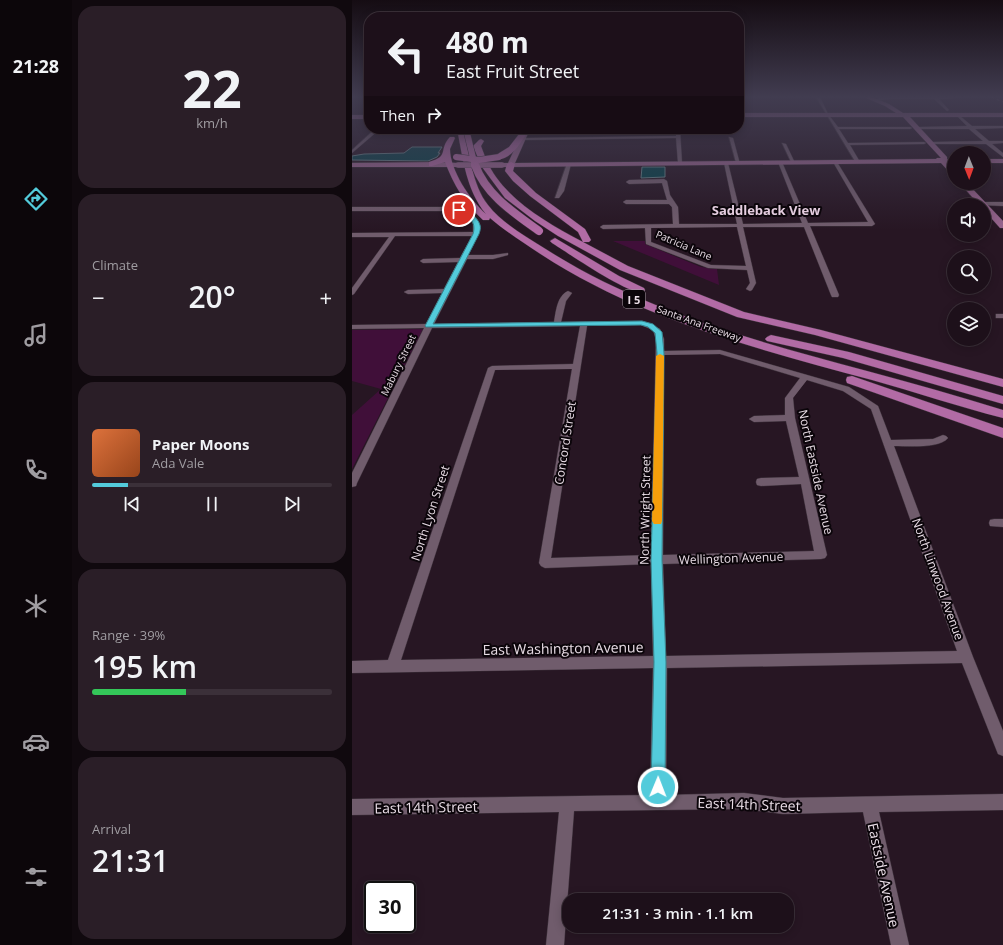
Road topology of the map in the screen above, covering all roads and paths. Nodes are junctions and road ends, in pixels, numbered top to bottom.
1 (359, 141) edge
2 (364, 141) edge
3 (449, 141) edge
4 (452, 141) edge
5 (463, 141) edge
6 (469, 141) edge
7 (473, 141) edge
8 (479, 141) edge
9 (481, 141) edge
10 (517, 141) edge
11 (522, 141) edge
12 (678, 141) edge
13 (732, 141) edge
14 (844, 141) edge
15 (988, 142) junction
16 (1003, 142) edge
17 (928, 143) junction
18 (784, 144) dead end
19 (846, 144) junction
20 (352, 148) edge
21 (352, 152) edge
22 (446, 156) junction
23 (1002, 160) edge
24 (500, 161) junction
25 (943, 161) junction
26 (947, 161) edge
27 (991, 161) edge
28 (455, 162) junction
29 (780, 162) junction
30 (793, 162) junction
31 (835, 162) junction
32 (858, 162) junction
33 (680, 163) junction
34 (726, 163) junction
35 (738, 163) junction
36 (432, 164) junction
37 (511, 164) junction
38 (569, 164) junction
39 (352, 166) edge
40 (947, 166) edge
41 (473, 177) junction
42 (629, 182) dead end
43 (969, 190) edge
44 (557, 197) dead end
45 (976, 198) edge
46 (626, 202) dead end
47 (669, 202) junction
48 (1003, 204) edge
49 (991, 205) edge
50 (352, 210) edge
51 (991, 213) edge
52 (741, 225) junction
53 (806, 225) junction
54 (648, 226) junction
55 (676, 226) junction
56 (1003, 226) edge
57 (603, 227) dead end
58 (513, 231) junction
59 (540, 231) junction
60 (476, 234) junction
61 (393, 235) junction
62 (352, 236) edge
63 (586, 240) junction
64 (506, 254) dead end
65 (463, 259) junction
66 (423, 261) dead end
67 (624, 268) junction
68 (750, 268) junction
69 (615, 278) junction
70 (750, 289) dead end
71 (446, 291) junction
72 (408, 292) dead end
73 (352, 293) edge
74 (568, 293) dead end
75 (835, 295) dead end
76 (741, 315) junction
77 (584, 323) junction
78 (557, 324) junction
79 (352, 326) edge
80 (429, 326) junction
81 (817, 332) junction
82 (761, 337) junction
83 (660, 353) junction
84 (812, 360) junction
85 (577, 366) junction
86 (850, 370) junction
87 (805, 376) junction
88 (1000, 382) edge
89 (1003, 396) edge
90 (1003, 400) edge
91 (1003, 414) edge
92 (790, 418) junction
93 (754, 419) dead end
94 (1003, 433) edge
95 (943, 438) dead end
96 (888, 444) junction
97 (805, 480) junction
98 (761, 482) dead end
99 (352, 483) edge
100 (821, 555) joint
101 (657, 560) junction
102 (545, 563) joint
103 (966, 657) junction
104 (660, 662) junction
105 (393, 666) junction
106 (352, 667) edge
107 (1003, 749) edge
108 (1003, 802) edge
109 (658, 803) junction
110 (869, 804) junction
111 (567, 805) junction
112 (352, 808) edge
113 (555, 945) edge
114 (900, 945) edge

1 - 20 street
2 - 21 street
3 - 22 highway
4 - 28 highway
5 - 41 highway, Santa Ana Freeway / I 5
6 - 59 highway, bridge
7 - 59 highway, bridge
8 - 67 highway, Santa Ana Freeway
9 - 63 highway, Santa Ana Freeway
10 - 24 highway
11 - 37 main road
12 - 33 street
13 - 35 street
14 - 19 street
15 - 16 street
15 - 17 street
15 - 23 street
17 - 19 street
17 - 25 main road
18 - 30 street
19 - 32 street
22 - 28 highway
22 - 36 highway
23 - 27 main road
24 - 28 highway, bridge
24 - 37 main road
25 - 26 main road
25 - 32 main road
25 - 40 main road
28 - 36 main road
28 - 39 main road
28 - 58 highway
29 - 30 main road
29 - 35 main road
29 - 53 street
30 - 31 main road
31 - 32 main road
31 - 53 street
33 - 34 main road
33 - 38 main road
34 - 35 main road
34 - 52 street
36 - 39 main road
37 - 38 main road
37 - 63 highway
38 - 44 street
41 - 58 highway, Santa Ana Freeway / I 5
41 - 69 highway, Santa Ana Freeway / I 5
42 - 47 street
43 - 45 main road
46 - 47 street
47 - 55 street
48 - 49 street
50 - 60 street
51 - 56 main road
52 - 53 street
52 - 55 street
52 - 68 street
53 - 75 street
54 - 55 street
54 - 57 street
54 - 68 street, Patricia Lane
58 - 84 highway, Santa Ana Freeway / I 5
59 - 67 highway
59 - 69 highway
60 - 61 street
60 - 65 street, Mabury Street
61 - 62 street
61 - 73 street
63 - 81 highway, Santa Ana Freeway
64 - 65 street
65 - 66 street
65 - 71 street, Mabury Street
67 - 76 highway, Santa Ana Freeway
68 - 70 street
69 - 82 highway, I 5
71 - 72 street
71 - 80 street, Mabury Street
74 - 78 street
76 - 81 highway, Santa Ana Freeway
76 - 89 highway
77 - 78 street
77 - 83 street, North Wright Street
77 - 85 street, Concord Street
78 - 80 street
79 - 80 street
80 - 99 street, Mabury Street
81 - 88 highway, Santa Ana Freeway
82 - 86 highway, Santa Ana Freeway / I 5
82 - 90 highway
83 - 87 street
83 - 101 street, North Wright Street
84 - 86 highway, Santa Ana Freeway / I 5
84 - 94 highway
85 - 102 street, Concord Street
85 - 105 street, North Lyon Street
86 - 91 highway, Santa Ana Freeway / I 5
87 - 92 street, North Eastside Avenue
87 - 96 street, North Linwood Avenue
92 - 93 street
92 - 97 street, North Eastside Avenue
95 - 96 street
96 - 103 street, North Linwood Avenue
97 - 98 street
97 - 100 street, North Eastside Avenue
100 - 101 street, Wellington Avenue
101 - 102 street, Wellington Avenue
101 - 104 street, North Wright Street
103 - 104 street, East Washington Avenue
103 - 107 street, North Linwood Avenue
104 - 105 street, East Washington Avenue
104 - 109 street, North Wright Street
105 - 106 street, East Washington Avenue
108 - 110 street, East 14th Street
109 - 110 street, East 14th Street
109 - 111 street, East 14th Street
110 - 114 street, Eastside Avenue
111 - 112 street, East 14th Street
111 - 113 street

